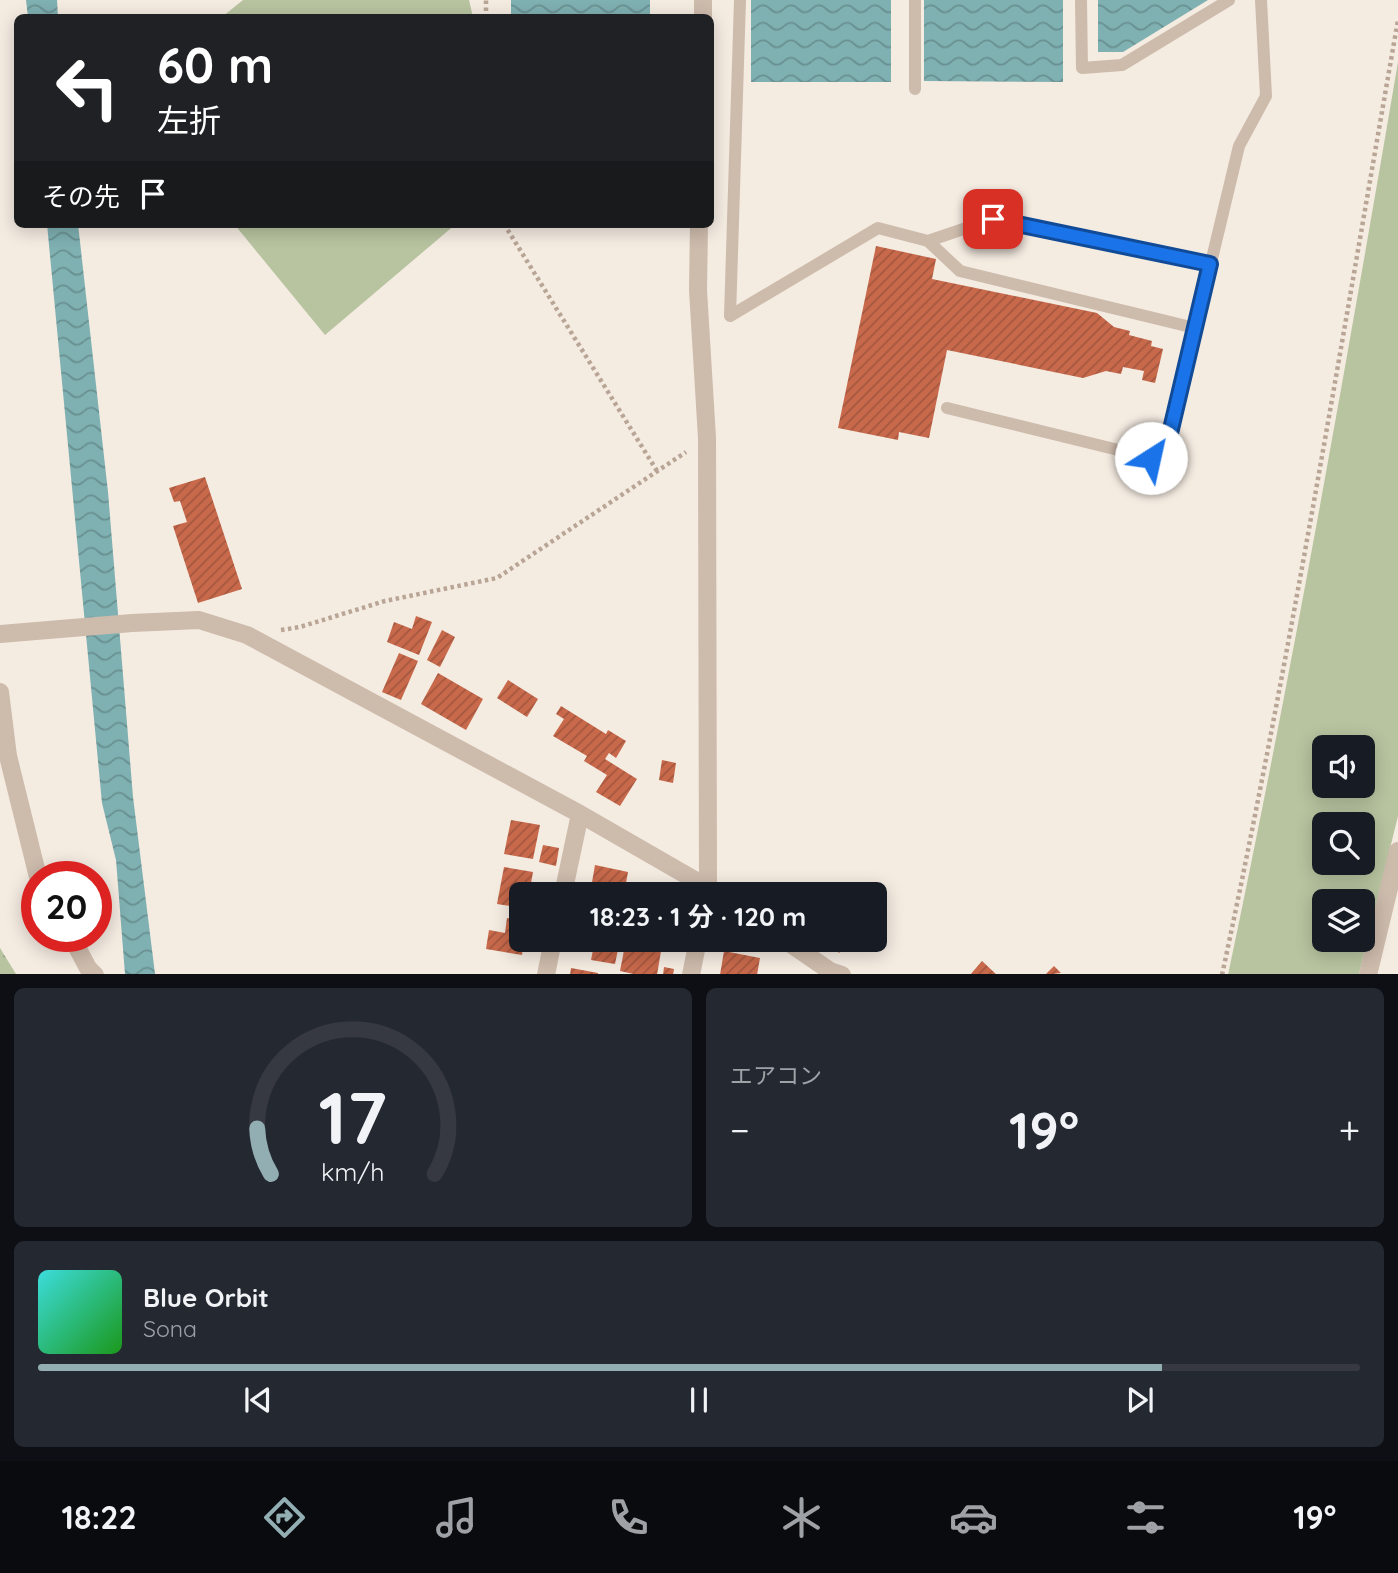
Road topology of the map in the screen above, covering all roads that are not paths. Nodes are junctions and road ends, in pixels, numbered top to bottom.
1 (740, 0) edge
2 (915, 0) edge
3 (1082, 0) edge
4 (1229, 0) edge
5 (1261, 0) edge
6 (915, 89) dead end
7 (699, 228) edge
8 (928, 241) junction
9 (1210, 264) junction
10 (1195, 328) junction
11 (947, 408) dead end
12 (0, 634) edge
13 (0, 692) edge
14 (580, 814) junction
15 (1398, 851) edge
16 (34, 861) edge
17 (566, 882) edge
18 (694, 882) edge
19 (711, 882) edge
20 (80, 952) edge
21 (551, 952) edge
22 (696, 952) edge
23 (802, 952) edge
24 (91, 971) edge
25 (546, 974) edge
26 (691, 974) edge
27 (839, 974) edge
28 (1368, 974) edge

1 - 8 lane
2 - 6 lane
3 - 4 lane
5 - 9 lane
7 - 19 street
8 - 9 lane
8 - 10 lane
9 - 10 lane
10 - 11 lane
12 - 14 street
13 - 16 street
14 - 17 street
14 - 18 street
15 - 28 street
20 - 24 street
21 - 25 street
22 - 26 street
23 - 27 street

